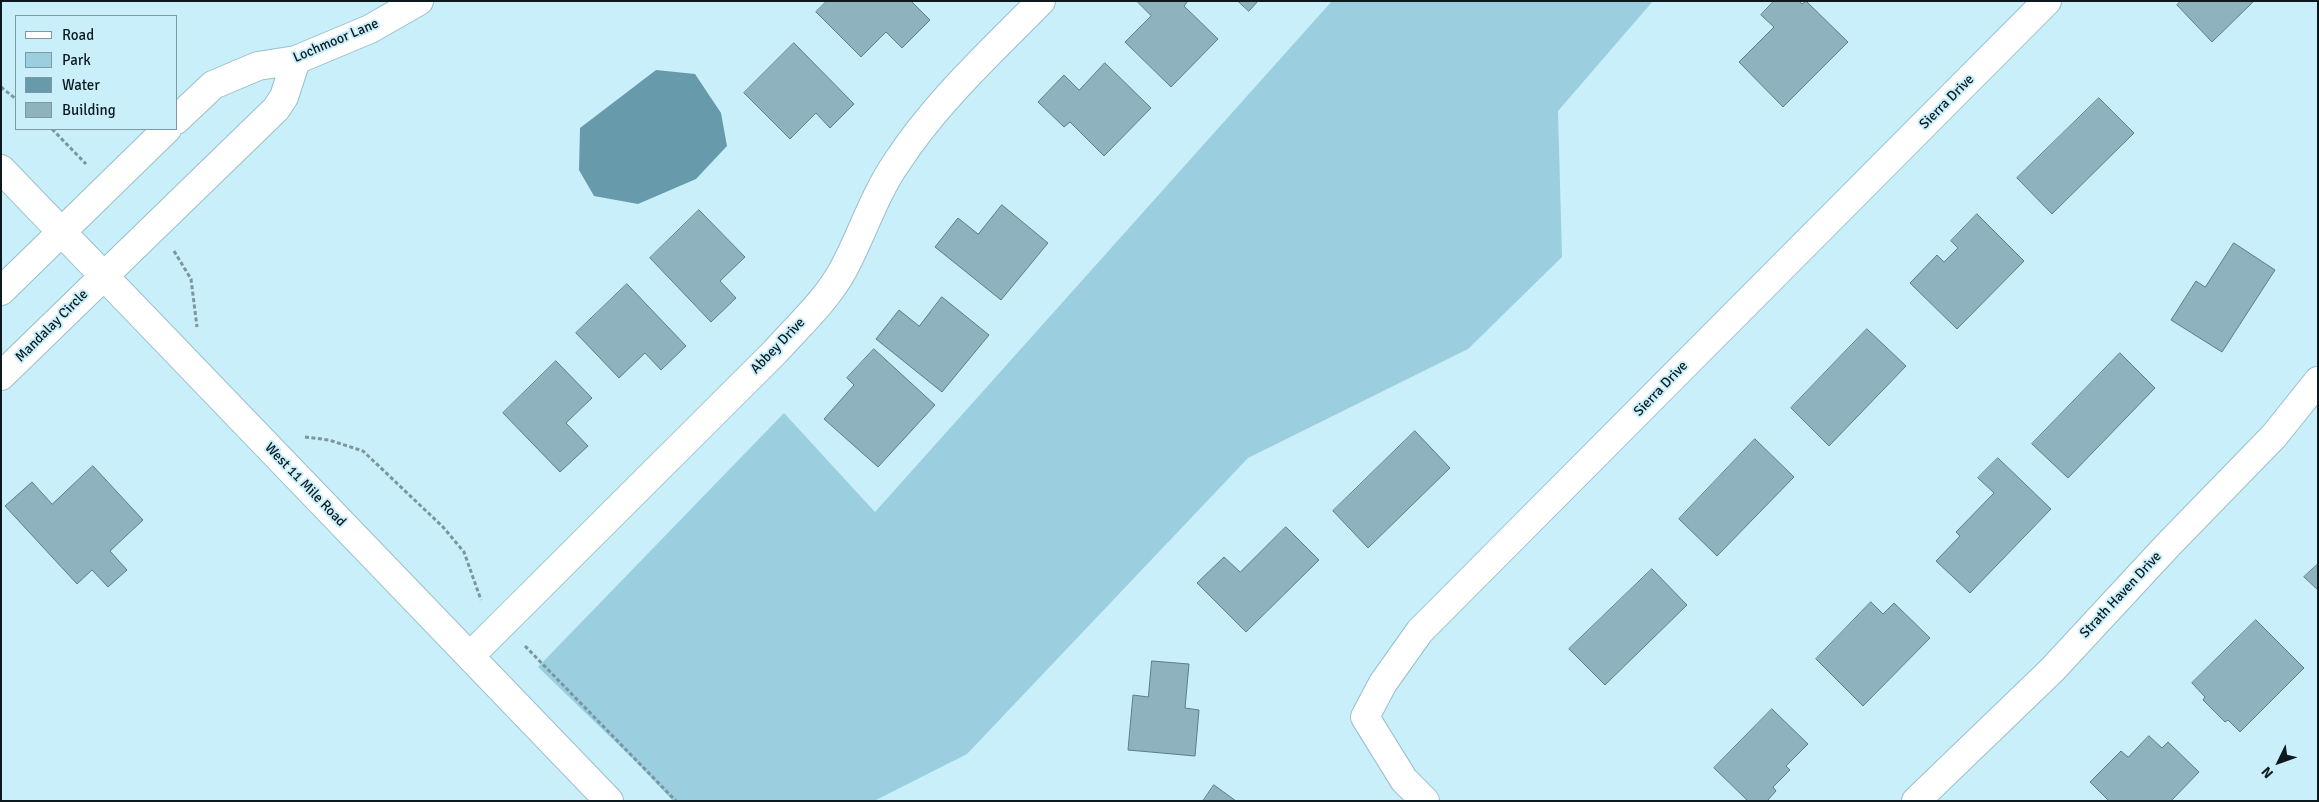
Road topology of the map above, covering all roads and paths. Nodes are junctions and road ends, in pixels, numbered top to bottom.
1 (419, 1) edge
2 (1041, 1) edge
3 (2046, 1) edge
4 (296, 60) junction
5 (1, 87) edge
6 (15, 98) edge
7 (178, 118) edge
8 (53, 130) edge
9 (166, 130) edge
10 (1, 169) edge
11 (109, 186) junction
12 (152, 229) junction
13 (62, 232) junction
14 (103, 276) junction
15 (1, 291) edge
16 (198, 334) dead end
17 (1, 376) edge
18 (2318, 381) edge
19 (298, 433) dead end
20 (503, 624) junction
21 (470, 656) junction
22 (609, 801) edge
23 (676, 801) edge
24 (1425, 801) edge
25 (1916, 801) edge

1 - 4 street, Lochmoor Lane
2 - 20 street, Abbey Drive
3 - 24 street, Sierra Drive
4 - 7 street, Lochmoor Lane
4 - 12 street, Mandalay Circle
5 - 6 path
8 - 11 path
9 - 11 street
10 - 13 street, West 11 Mile Road
11 - 13 street
12 - 14 street, Mandalay Circle
12 - 16 path
13 - 14 street, West 11 Mile Road
13 - 15 street
14 - 17 street, Mandalay Circle
14 - 21 street, West 11 Mile Road
18 - 25 street, Strath Haven Drive
19 - 20 path
20 - 21 street, Abbey Drive
20 - 23 path
21 - 22 street, West 11 Mile Road

